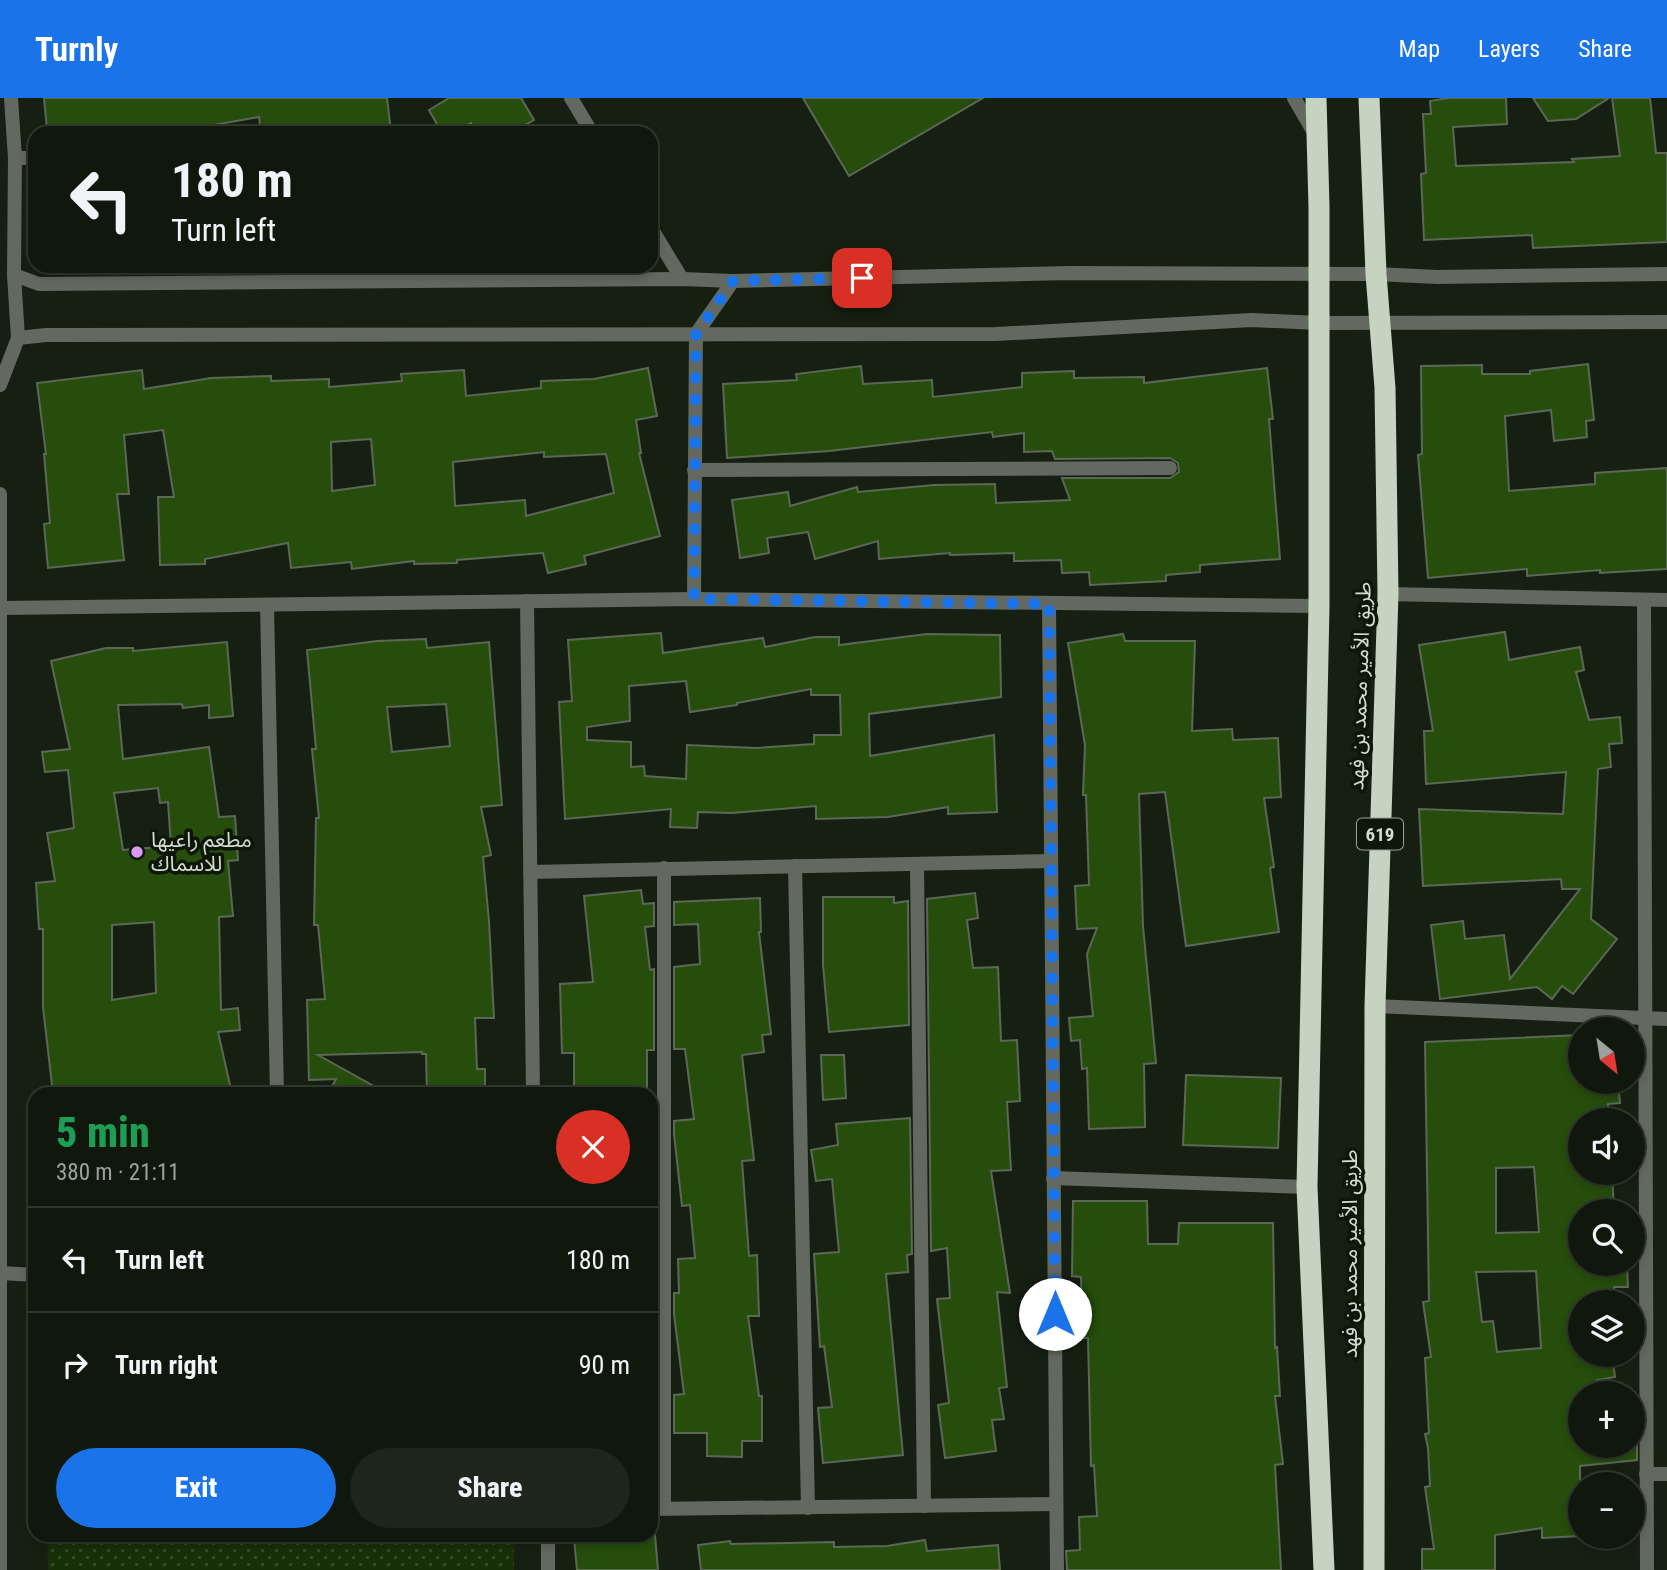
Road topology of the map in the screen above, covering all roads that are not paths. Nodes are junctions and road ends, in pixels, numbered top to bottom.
1 (11, 98) edge
2 (570, 98) edge
3 (1294, 98) edge
4 (1316, 98) edge
5 (1369, 98) edge
6 (588, 126) edge
7 (1316, 137) junction
8 (15, 158) junction
9 (28, 158) edge
10 (658, 240) edge
11 (1318, 274) junction
12 (1376, 274) junction
13 (1667, 274) edge
14 (14, 275) junction
15 (682, 279) junction
16 (733, 281) junction
17 (1380, 321) junction
18 (1667, 322) edge
19 (1318, 323) junction
20 (696, 334) junction
21 (18, 338) junction
22 (0, 384) edge
23 (1170, 468) dead end
24 (694, 470) junction
25 (0, 494) edge
26 (1388, 594) junction
27 (694, 599) junction
28 (1644, 600) junction
29 (1667, 600) edge
30 (527, 601) junction
31 (1049, 604) junction
32 (267, 605) junction
33 (1319, 606) junction
34 (2, 608) edge
35 (1051, 861) junction
36 (917, 864) junction
37 (795, 866) junction
38 (664, 868) junction
39 (530, 872) junction
40 (1375, 1006) junction
41 (1603, 1017) edge
42 (1645, 1017) edge
43 (1645, 1019) joint
44 (1667, 1019) edge
45 (277, 1087) edge
46 (533, 1087) edge
47 (658, 1093) edge
48 (1054, 1178) junction
49 (1307, 1187) junction
50 (1, 1273) edge
51 (28, 1275) edge
52 (1646, 1474) junction
53 (1667, 1474) edge
54 (1056, 1504) junction
55 (924, 1506) junction
56 (808, 1508) junction
57 (658, 1509) edge
58 (548, 1542) edge
59 (0, 1570) edge
60 (548, 1570) edge
61 (1057, 1570) edge
62 (1324, 1570) edge
63 (1374, 1570) edge
64 (1647, 1570) edge

1 - 8 street
2 - 6 street
3 - 7 street
4 - 7 highway, طريق الأمير محمد بن فهد
5 - 12 highway, طريق الأمير محمد بن فهد / 619
7 - 11 highway, طريق الأمير محمد بن فهد
8 - 9 street
8 - 14 street
10 - 15 street
11 - 12 street
11 - 16 street
11 - 19 highway, طريق الأمير محمد بن فهد
12 - 13 street
12 - 17 highway, طريق الأمير محمد بن فهد / 619
14 - 15 street
14 - 21 street
15 - 16 street
16 - 20 street
17 - 18 street
17 - 19 street
17 - 26 highway, طريق الأمير محمد بن فهد / 619
19 - 20 street
19 - 33 highway, طريق الأمير محمد بن فهد
20 - 21 street
20 - 24 street
21 - 22 street
23 - 24 street
24 - 27 street
25 - 34 street
26 - 28 street
26 - 40 highway, طريق الأمير محمد بن فهد / 619
27 - 30 street
27 - 31 street
28 - 29 street
28 - 42 street
30 - 32 street
30 - 39 street
31 - 33 street
31 - 35 street
32 - 34 street
32 - 45 street
33 - 49 highway, طريق الأمير محمد بن فهد
34 - 50 street
35 - 36 street
35 - 48 street
36 - 37 street
36 - 55 street
37 - 38 street
37 - 56 street
38 - 39 street
38 - 47 street
39 - 46 street
40 - 41 street
40 - 63 highway, طريق الأمير محمد بن فهد / 619
43 - 44 street
43 - 52 street
48 - 49 street
48 - 54 street
49 - 62 highway, طريق الأمير محمد بن فهد
50 - 51 street
50 - 59 street
52 - 53 street
52 - 64 street
54 - 55 street
54 - 61 street
55 - 56 street
56 - 57 street
58 - 60 street

